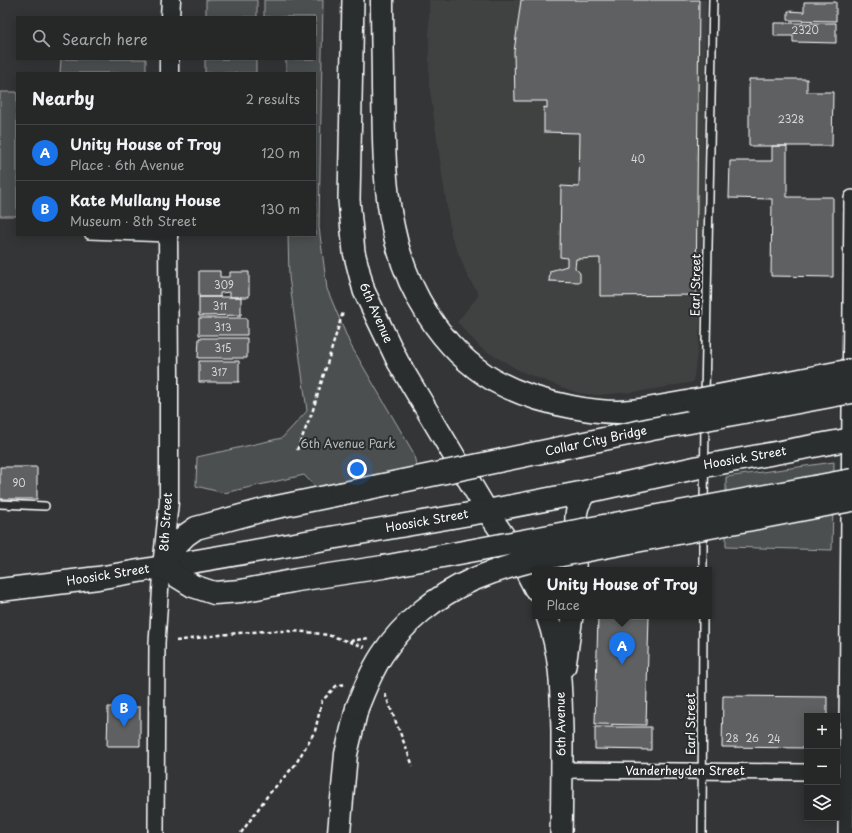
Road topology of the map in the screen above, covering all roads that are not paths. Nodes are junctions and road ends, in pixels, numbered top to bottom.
1 (171, 0) edge
2 (353, 0) edge
3 (382, 0) edge
4 (389, 0) edge
5 (713, 0) edge
6 (170, 16) edge
7 (169, 60) edge
8 (169, 72) edge
9 (383, 72) junction
10 (852, 198) edge
11 (168, 236) edge
12 (852, 370) edge
13 (852, 392) edge
14 (705, 402) dead end
15 (705, 410) dead end
16 (851, 439) edge
17 (704, 466) junction
18 (852, 480) edge
19 (585, 492) junction
20 (852, 500) edge
21 (0, 504) edge
22 (45, 506) dead end
23 (487, 511) junction
24 (162, 567) junction
25 (575, 567) edge
26 (703, 567) edge
27 (532, 582) edge
28 (0, 590) edge
29 (547, 619) edge
30 (572, 619) edge
31 (703, 619) edge
32 (561, 691) junction
33 (562, 770) junction
34 (702, 771) junction
35 (804, 772) edge
36 (845, 772) edge
37 (156, 833) edge
38 (339, 833) edge
39 (561, 833) edge
40 (702, 833) edge
41 (846, 833) edge

1 - 6 street
2 - 23 main road, 6th Avenue
3 - 9 main road
4 - 9 main road
5 - 14 lane, Earl Street
7 - 8 street
9 - 12 main road, bridge
10 - 16 street
11 - 24 street, 8th Street
13 - 24 main road, Collar City Bridge, bridge
15 - 17 lane
16 - 17 main road, Hoosick Street
16 - 36 street
17 - 19 main road, Hoosick Street
17 - 26 lane
18 - 24 main road, bridge
19 - 23 main road, Hoosick Street
19 - 25 main road
20 - 38 main road, bridge
21 - 22 lane
23 - 24 main road, Hoosick Street
23 - 27 main road, 6th Avenue
24 - 28 main road, Hoosick Street
24 - 37 street, 8th Street
29 - 32 main road, 6th Avenue
30 - 32 main road
31 - 34 lane, Earl Street
32 - 33 main road, 6th Avenue
33 - 34 street, Vanderheyden Street
33 - 39 main road, 6th Avenue
34 - 35 street, Vanderheyden Street
34 - 40 lane, Earl Street
36 - 41 street

